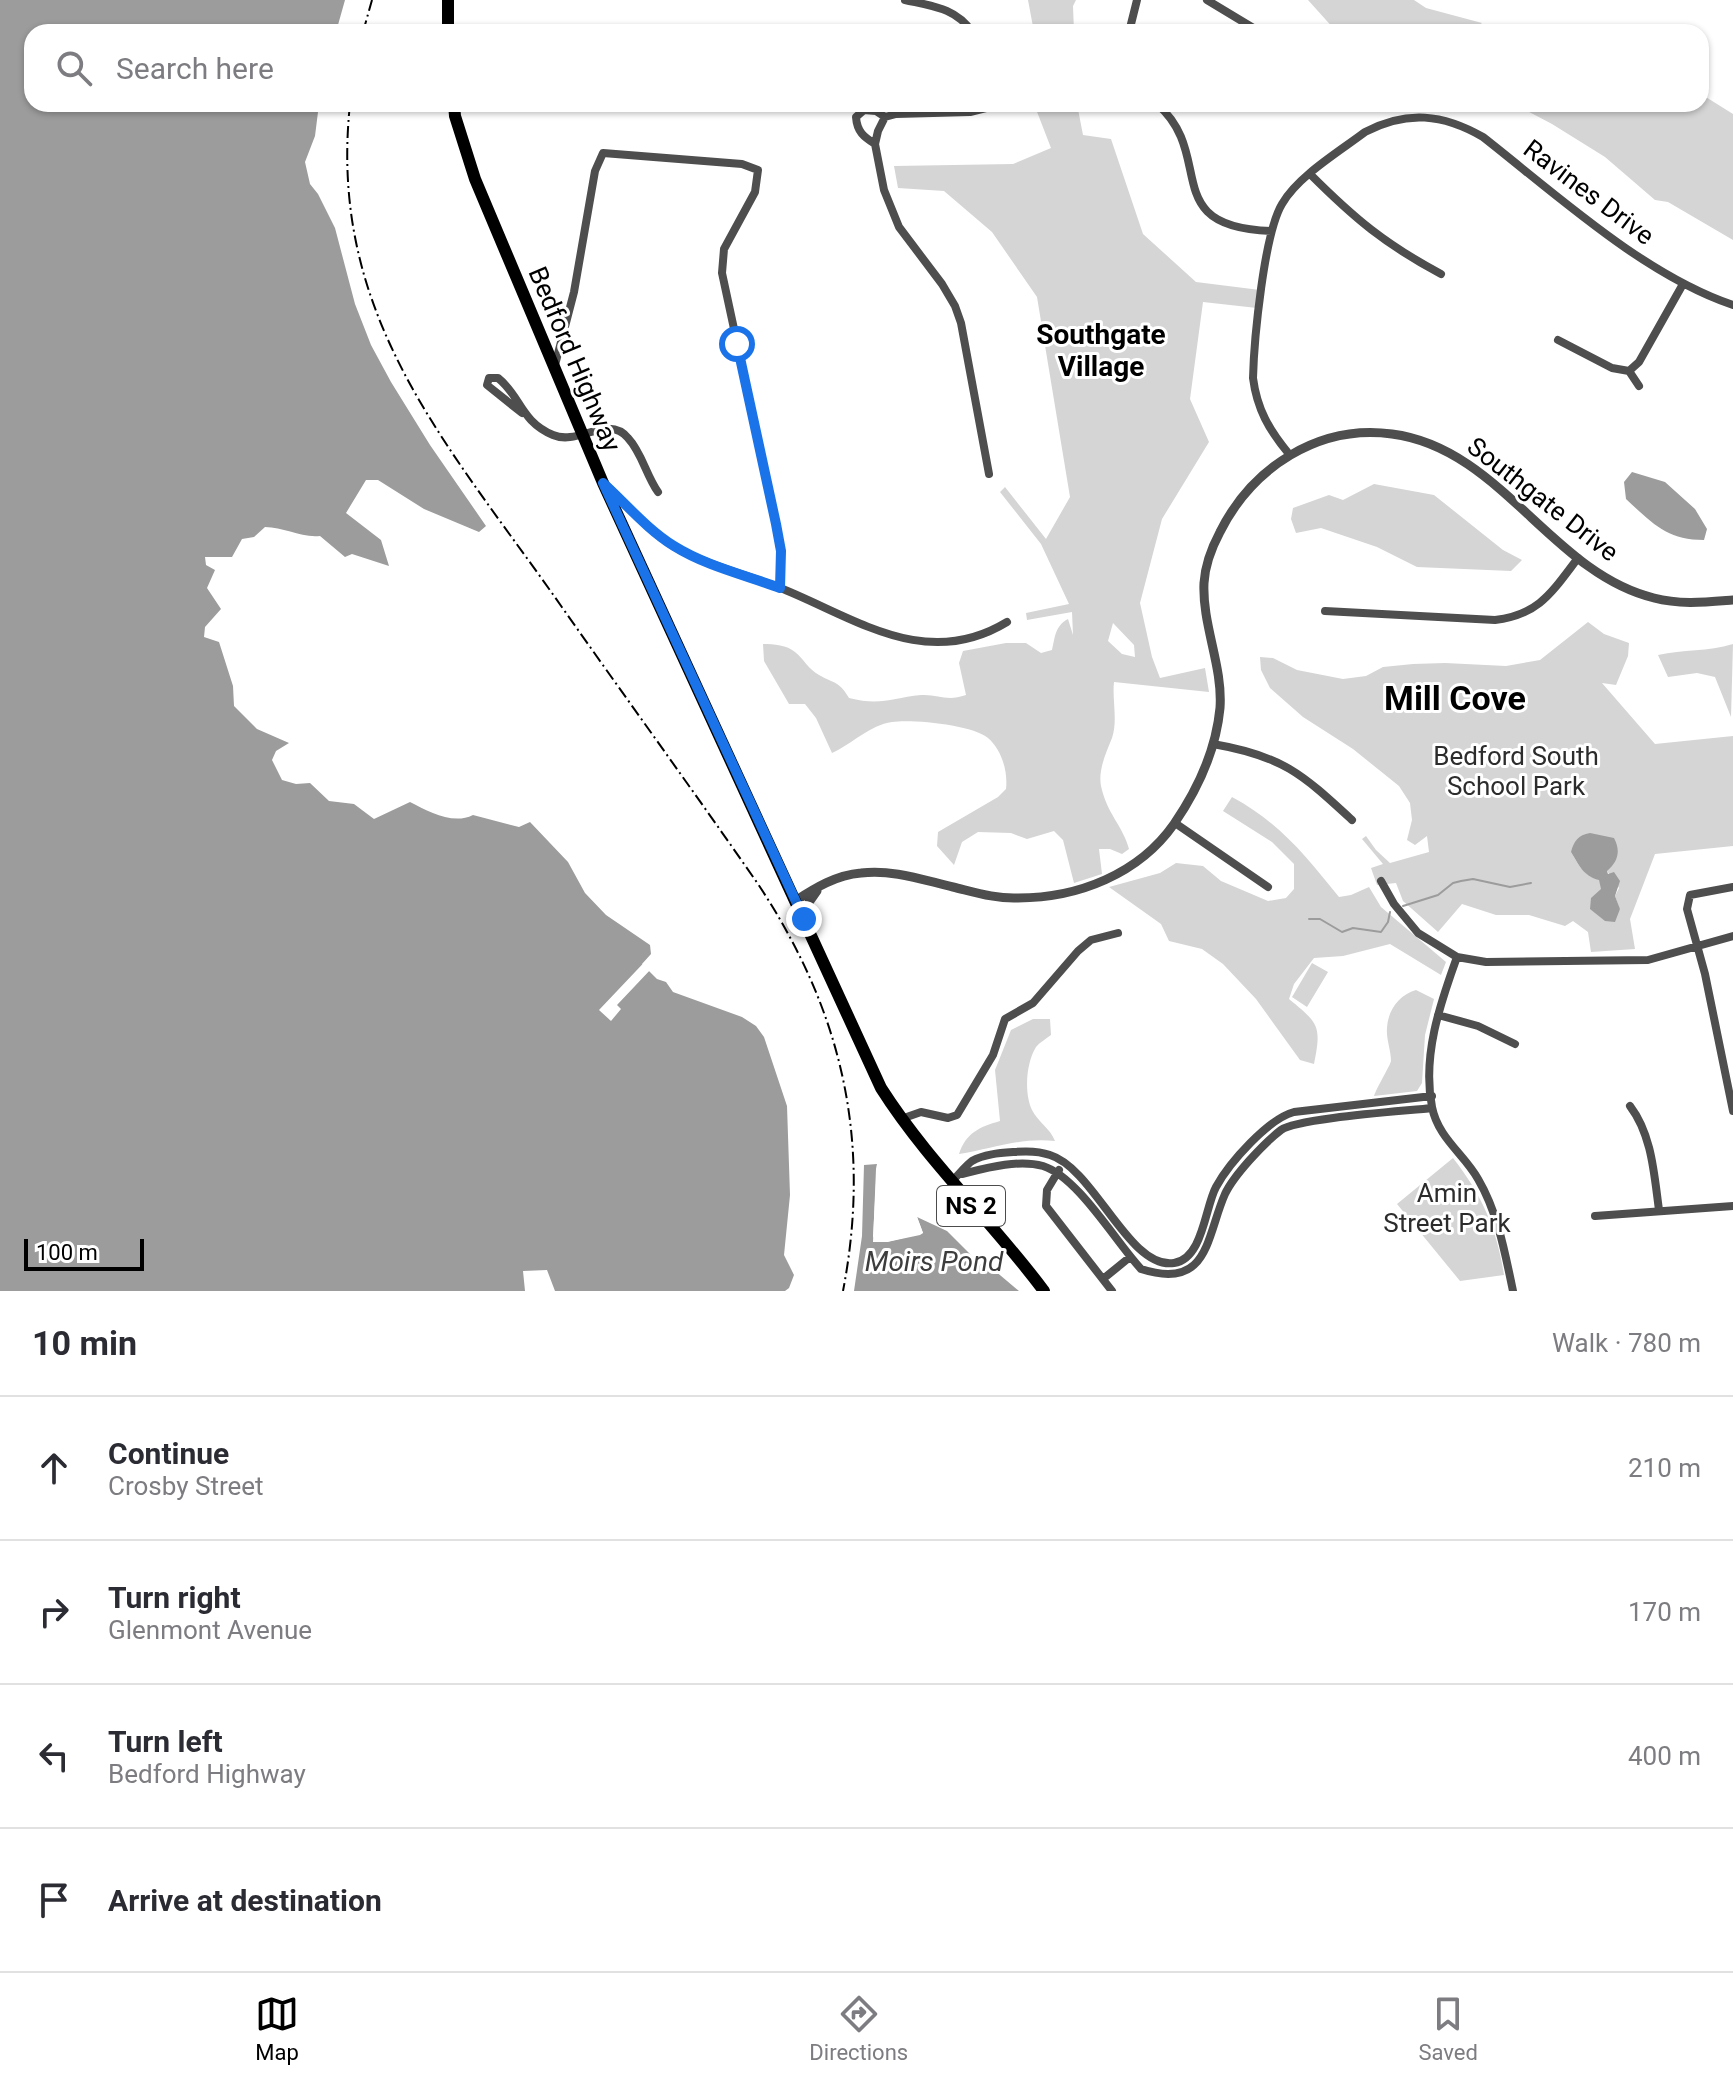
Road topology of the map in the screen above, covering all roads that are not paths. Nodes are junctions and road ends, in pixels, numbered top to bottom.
1 (448, 0) edge
2 (905, 0) edge
3 (1137, 0) edge
4 (1207, 0) edge
5 (448, 24) edge
6 (966, 24) edge
7 (1131, 24) edge
8 (1247, 24) edge
9 (455, 112) edge
10 (862, 112) edge
11 (878, 112) edge
12 (970, 112) edge
13 (1163, 112) edge
14 (885, 117) junction
15 (875, 144) junction
16 (1310, 174) junction
17 (1271, 231) junction
18 (1441, 274) dead end
19 (1683, 284) junction
20 (1733, 305) edge
21 (1558, 340) dead end
22 (555, 366) junction
23 (1629, 371) junction
24 (1639, 386) dead end
25 (522, 413) junction
26 (584, 436) junction
27 (1289, 454) junction
28 (989, 474) dead end
29 (603, 483) junction
30 (658, 492) dead end
31 (1578, 558) junction
32 (780, 588) junction
33 (1733, 600) edge
34 (1325, 611) dead end
35 (1007, 622) dead end
36 (1213, 744) junction
37 (1352, 820) dead end
38 (1175, 823) junction
39 (1381, 881) dead end
40 (821, 885) junction
41 (1268, 887) dead end
42 (1733, 887) edge
43 (795, 901) junction
44 (804, 919) junction
45 (1118, 933) dead end
46 (1733, 936) edge
47 (1698, 947) junction
48 (1457, 957) junction
49 (1438, 1015) junction
50 (1515, 1044) dead end
51 (1432, 1096) junction
52 (1630, 1106) dead end
53 (1432, 1108) junction
54 (1733, 1111) edge
55 (901, 1119) junction
56 (1066, 1163) junction
57 (1056, 1172) junction
58 (956, 1178) junction
59 (1733, 1206) edge
60 (1659, 1210) junction
61 (1595, 1216) dead end
62 (1130, 1257) junction
63 (1103, 1279) junction
64 (1044, 1291) edge
65 (1112, 1291) edge
66 (1513, 1291) edge

1 - 5 main road
2 - 6 street
3 - 7 street
4 - 8 street
9 - 22 main road, Bedford Highway / NS 2
10 - 15 street
11 - 14 street
12 - 14 street
13 - 17 street
14 - 15 street
15 - 28 street
16 - 17 street, Ravines Drive
16 - 18 street
16 - 19 street, Ravines Drive
17 - 27 street, Ravines Drive
19 - 20 street, Ravines Drive
19 - 23 street
21 - 23 street
22 - 26 main road, Bedford Highway / NS 2
22 - 32 street
23 - 24 street
25 - 25 street
25 - 26 street
26 - 29 main road, Bedford Highway / NS 2
26 - 30 street
27 - 31 street, Southgate Drive
27 - 36 street, Southgate Drive
29 - 32 street
29 - 43 main road, Bedford Highway / NS 2
31 - 33 street, Southgate Drive
31 - 34 street
32 - 35 street
36 - 37 street
36 - 38 street, Southgate Drive
38 - 40 street, Southgate Drive
38 - 41 street
39 - 48 street
40 - 43 street, Southgate Drive
40 - 44 street
42 - 47 street
43 - 44 main road, Bedford Highway / NS 2
44 - 55 main road, Bedford Highway / NS 2
45 - 55 street
46 - 47 street
47 - 48 street
47 - 54 street
48 - 49 street
49 - 50 street
49 - 51 street
51 - 53 street
51 - 56 street
52 - 60 street
53 - 62 street
53 - 66 street
55 - 58 main road, Bedford Highway / NS 2
56 - 57 street
56 - 58 street
57 - 58 street
57 - 62 street
57 - 63 street
58 - 64 main road, Bedford Highway / NS 2
59 - 60 street
60 - 61 street
62 - 63 street
63 - 65 street

